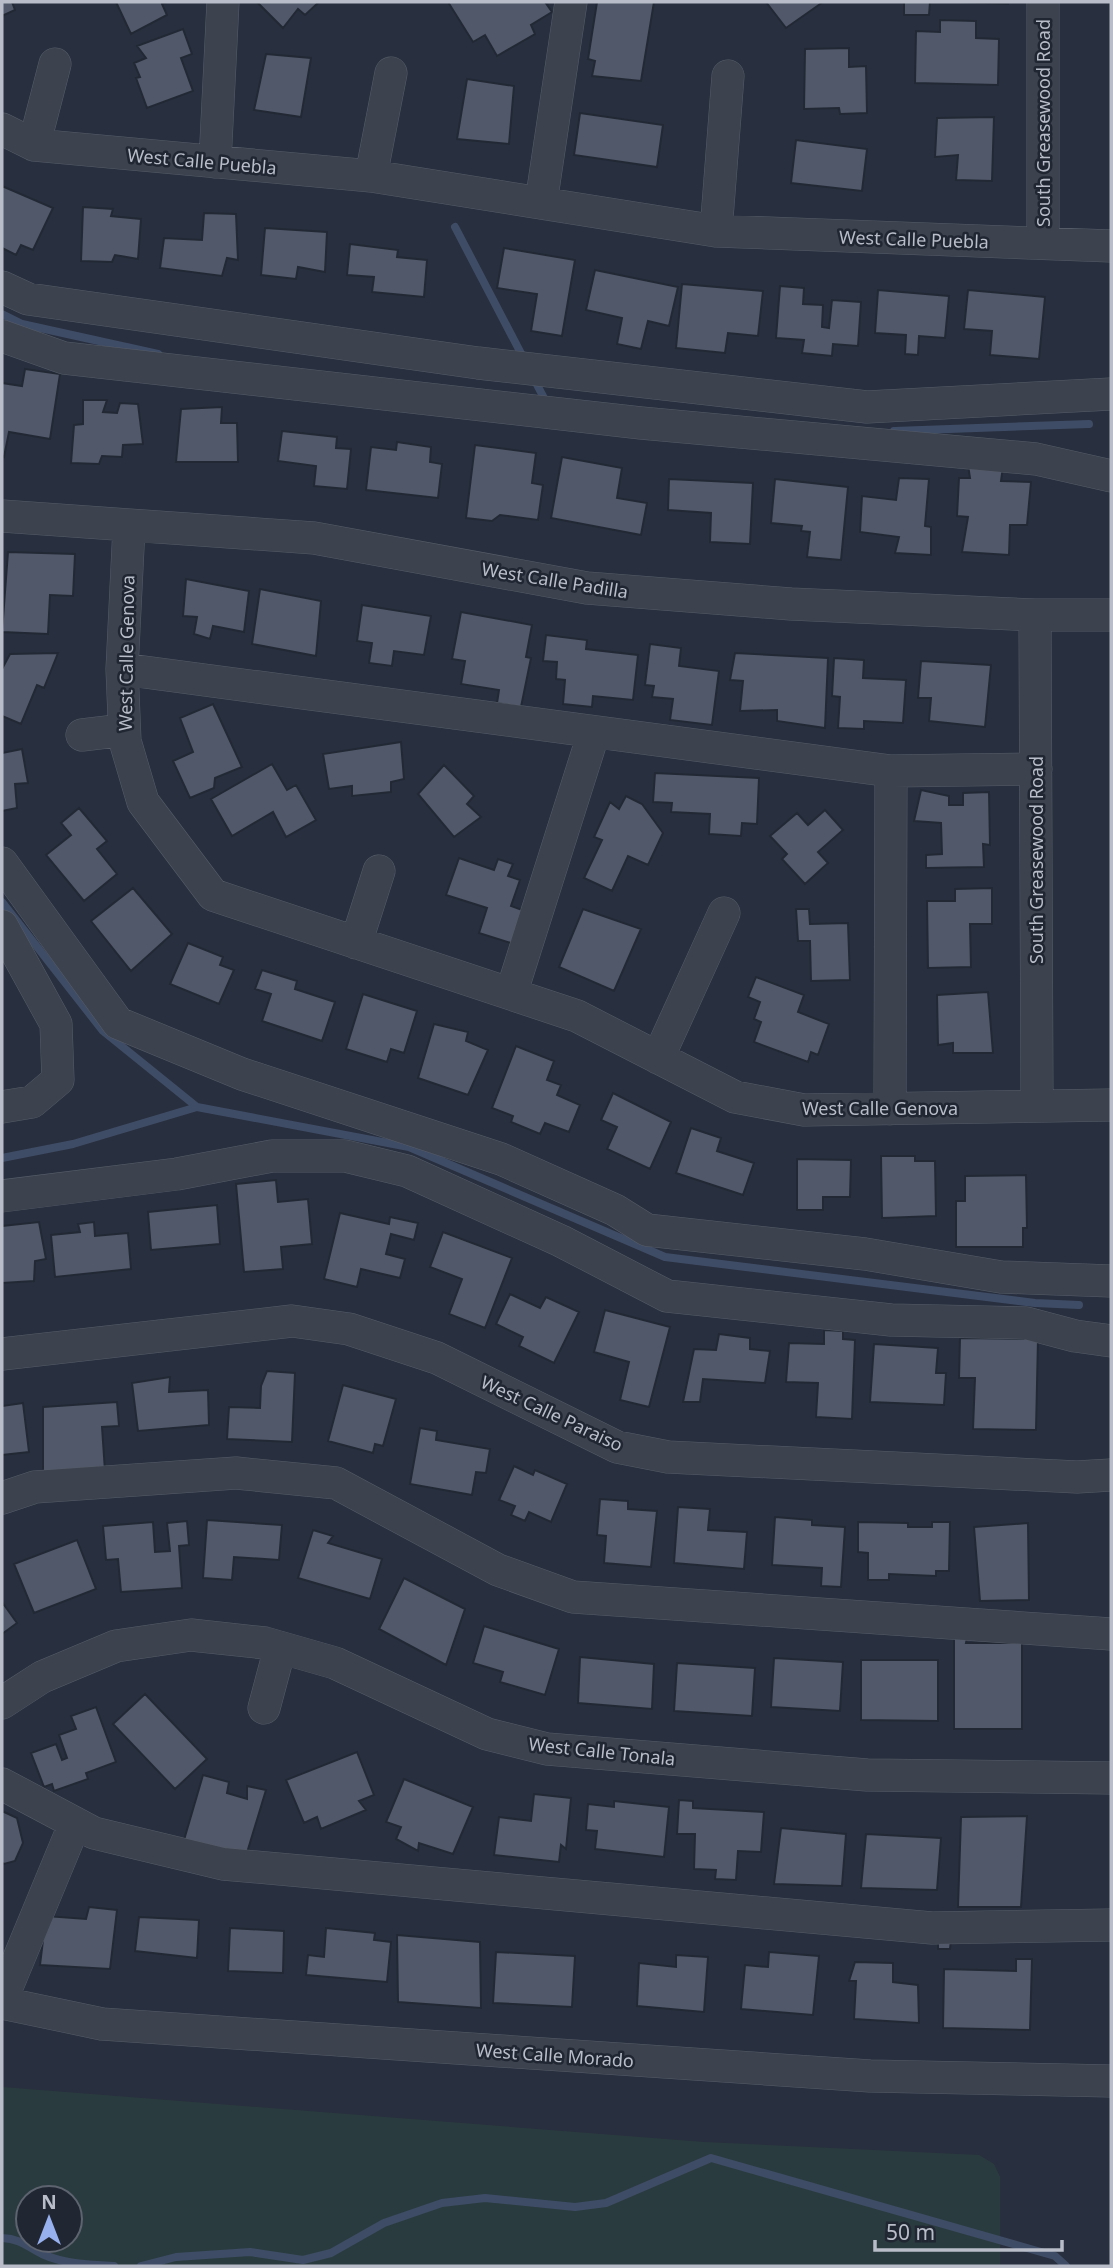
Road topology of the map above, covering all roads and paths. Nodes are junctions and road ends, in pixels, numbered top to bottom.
1 (223, 2) edge
2 (571, 2) edge
3 (1043, 2) edge
4 (55, 64) dead end
5 (391, 73) dead end
6 (728, 76) dead end
7 (2, 129) edge
8 (34, 145) junction
9 (215, 162) junction
10 (371, 176) junction
11 (541, 204) junction
12 (716, 231) junction
13 (1043, 243) junction
14 (1111, 246) edge
15 (2, 287) edge
16 (2, 337) edge
17 (1111, 394) edge
18 (1111, 476) edge
19 (2, 516) edge
20 (129, 527) junction
21 (1035, 615) junction
22 (1111, 615) edge
23 (122, 669) junction
24 (124, 730) junction
25 (594, 732) junction
26 (82, 735) dead end
27 (1036, 769) junction
28 (891, 771) junction
29 (2, 863) edge
30 (379, 871) dead end
31 (724, 913) dead end
32 (2, 926) edge
33 (356, 943) junction
34 (511, 995) junction
35 (658, 1058) junction
36 (1037, 1105) junction
37 (1111, 1105) edge
38 (2, 1107) edge
39 (890, 1109) junction
40 (2, 1196) edge
41 (1111, 1281) edge
42 (1111, 1341) edge
43 (2, 1353) edge
44 (1111, 1475) edge
45 (2, 1498) edge
46 (1111, 1634) edge
47 (280, 1647) junction
48 (2, 1703) edge
49 (264, 1708) dead end
50 (1111, 1778) edge
51 (2, 1784) edge
52 (75, 1823) junction
53 (1111, 1925) edge
54 (2, 2001) edge
55 (1111, 2081) edge

1 - 9 street
2 - 11 street
3 - 13 street, South Greasewood Road
4 - 8 street
5 - 10 street
6 - 12 street
7 - 8 street, West Calle Puebla
8 - 9 street, West Calle Puebla
9 - 10 street, West Calle Puebla
10 - 11 street, West Calle Puebla
11 - 12 street, West Calle Puebla
12 - 13 street, West Calle Puebla
13 - 14 street, West Calle Puebla
15 - 17 street
16 - 18 street
19 - 20 street, West Calle Padilla
20 - 21 street, West Calle Padilla
20 - 23 street, West Calle Genova
21 - 22 street, West Calle Padilla
21 - 27 street, South Greasewood Road
23 - 24 street, West Calle Genova
23 - 25 street
24 - 26 street
24 - 33 street, West Calle Genova
25 - 28 street
25 - 34 street
27 - 28 street
27 - 36 street, South Greasewood Road
28 - 39 street
29 - 41 street
30 - 33 street
31 - 35 street
32 - 38 street
33 - 34 street, West Calle Genova
34 - 35 street, West Calle Genova
35 - 39 street, West Calle Genova
36 - 37 street, West Calle Genova
36 - 39 street, West Calle Genova
40 - 42 street
43 - 44 street, West Calle Paraiso
45 - 46 street
47 - 48 street, West Calle Tonala
47 - 49 street
47 - 50 street, West Calle Tonala
51 - 52 street
52 - 53 street
52 - 54 street
54 - 55 street, West Calle Morado

